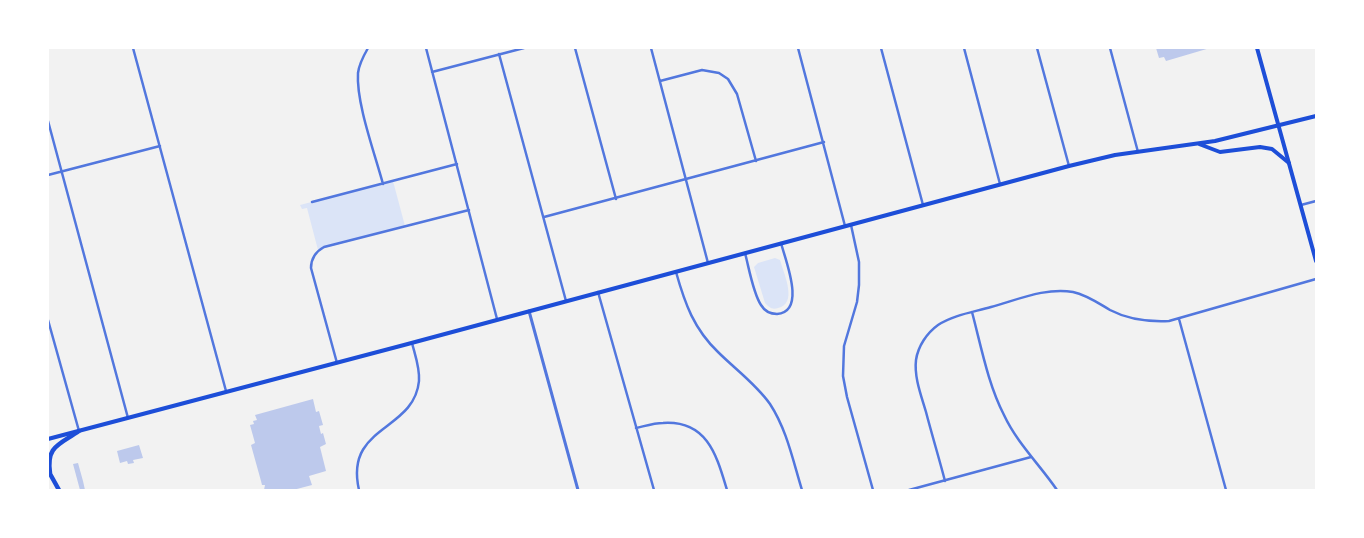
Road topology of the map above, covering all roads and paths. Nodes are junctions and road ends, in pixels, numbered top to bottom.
1 (134, 48) edge
2 (368, 48) edge
3 (426, 48) edge
4 (524, 48) edge
5 (575, 48) edge
6 (651, 48) edge
7 (798, 48) edge
8 (881, 48) edge
9 (964, 48) edge
10 (1037, 48) edge
11 (1110, 48) edge
12 (1257, 48) edge
13 (499, 54) junction
14 (432, 72) junction
15 (660, 81) junction
16 (1316, 116) edge
17 (48, 121) edge
18 (1279, 126) junction
19 (824, 142) junction
20 (1197, 143) junction
21 (160, 146) junction
22 (1138, 152) junction
23 (756, 161) junction
24 (1289, 163) junction
25 (457, 164) junction
26 (1069, 166) junction
27 (62, 172) junction
28 (48, 175) edge
29 (686, 179) junction
30 (383, 184) junction
31 (1000, 184) junction
32 (616, 199) junction
33 (1316, 201) edge
34 (312, 202) dead end
35 (923, 205) junction
36 (1301, 205) junction
37 (469, 210) junction
38 (544, 217) junction
39 (851, 225) junction
40 (845, 226) junction
41 (781, 243) junction
42 (745, 253) junction
43 (1316, 261) edge
44 (708, 263) junction
45 (676, 272) junction
46 (1316, 279) edge
47 (598, 292) junction
48 (566, 301) junction
49 (529, 311) junction
50 (972, 312) junction
51 (497, 319) junction
52 (1179, 319) junction
53 (48, 320) edge
54 (412, 343) junction
55 (338, 363) junction
56 (226, 392) junction
57 (128, 418) junction
58 (636, 428) junction
59 (78, 431) junction
60 (48, 439) edge
61 (1031, 457) junction
62 (48, 471) edge
63 (945, 481) junction
64 (59, 490) edge
65 (359, 490) edge
66 (578, 490) edge
67 (654, 490) edge
68 (727, 490) edge
69 (802, 490) edge
70 (873, 490) edge
71 (909, 490) edge
72 (1057, 490) edge
73 (1226, 490) edge

1 - 21 street
2 - 30 street
3 - 14 street
4 - 13 street
5 - 32 street
6 - 15 street
7 - 19 street
8 - 35 street
9 - 31 street
10 - 26 street
11 - 22 street
12 - 18 main road
13 - 14 street
13 - 38 street
14 - 25 street
15 - 23 street
15 - 29 street
16 - 18 main road
17 - 27 street
18 - 20 main road
18 - 24 main road
19 - 23 street
19 - 40 street
20 - 22 main road
20 - 24 main road
21 - 27 street
21 - 56 street
22 - 26 main road
23 - 29 street
24 - 36 main road
25 - 30 street
25 - 37 street
26 - 31 main road
27 - 28 street
27 - 57 street
29 - 32 street
29 - 44 street
30 - 34 street
31 - 35 main road
32 - 38 street
33 - 36 street
35 - 39 main road
36 - 43 main road
37 - 51 street
37 - 55 street
38 - 48 street
39 - 40 main road
39 - 70 street
40 - 41 main road
41 - 42 main road
41 - 42 street
42 - 44 main road
44 - 45 main road
45 - 47 main road
45 - 69 street
46 - 52 street
47 - 48 main road
47 - 58 street
48 - 49 main road
49 - 51 main road
49 - 66 street
50 - 52 street
50 - 61 street
50 - 63 street
51 - 54 main road
52 - 73 street
53 - 59 street
54 - 55 main road
54 - 65 street
55 - 56 main road
56 - 57 main road
57 - 59 main road
58 - 67 street
58 - 68 street
59 - 60 main road
59 - 62 highway
61 - 63 street
61 - 72 street
62 - 64 highway
63 - 71 street

